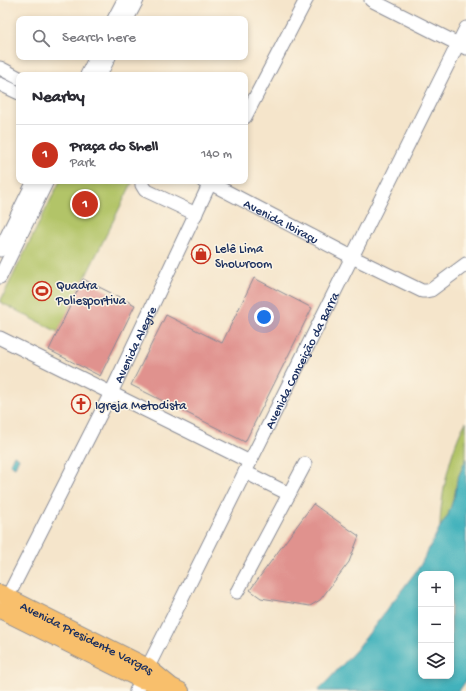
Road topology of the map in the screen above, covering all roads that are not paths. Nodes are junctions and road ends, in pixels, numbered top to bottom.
1 (124, 0) edge
2 (137, 0) edge
3 (306, 0) edge
4 (371, 0) edge
5 (116, 16) edge
6 (129, 16) edge
7 (466, 28) edge
8 (462, 46) edge
9 (94, 60) edge
10 (108, 60) edge
11 (0, 68) edge
12 (88, 72) edge
13 (102, 72) edge
14 (16, 76) edge
15 (0, 84) edge
16 (16, 92) edge
17 (248, 110) edge
18 (33, 184) edge
19 (46, 184) edge
20 (142, 184) edge
21 (207, 184) edge
22 (214, 184) edge
23 (196, 214) junction
24 (0, 250) edge
25 (352, 257) junction
26 (466, 264) edge
27 (0, 277) edge
28 (0, 338) edge
29 (111, 393) junction
30 (305, 464) dead end
31 (247, 467) junction
32 (289, 494) junction
33 (237, 592) dead end
34 (2, 605) edge
35 (142, 680) edge
36 (177, 689) edge

1 - 5 street
2 - 6 street
3 - 17 street
4 - 8 street
7 - 8 street, Avenida Conceição da Barra
8 - 25 street, Avenida Conceição da Barra
9 - 12 street
10 - 13 street
11 - 14 street
15 - 16 street
18 - 24 street
19 - 27 street
20 - 23 street
21 - 23 street, Avenida Alegre
22 - 25 street, Avenida Ibiraçu
23 - 29 street, Avenida Alegre
25 - 26 street, Avenida Ibiraçu
25 - 31 street, Avenida Conceição da Barra
28 - 29 street
29 - 31 street
29 - 34 street, Avenida Alegre
30 - 32 street
31 - 32 street
31 - 35 street, Avenida Conceição da Barra
32 - 33 street
34 - 35 main road, Avenida Presidente Vargas
35 - 36 main road, Avenida Presidente Vargas

